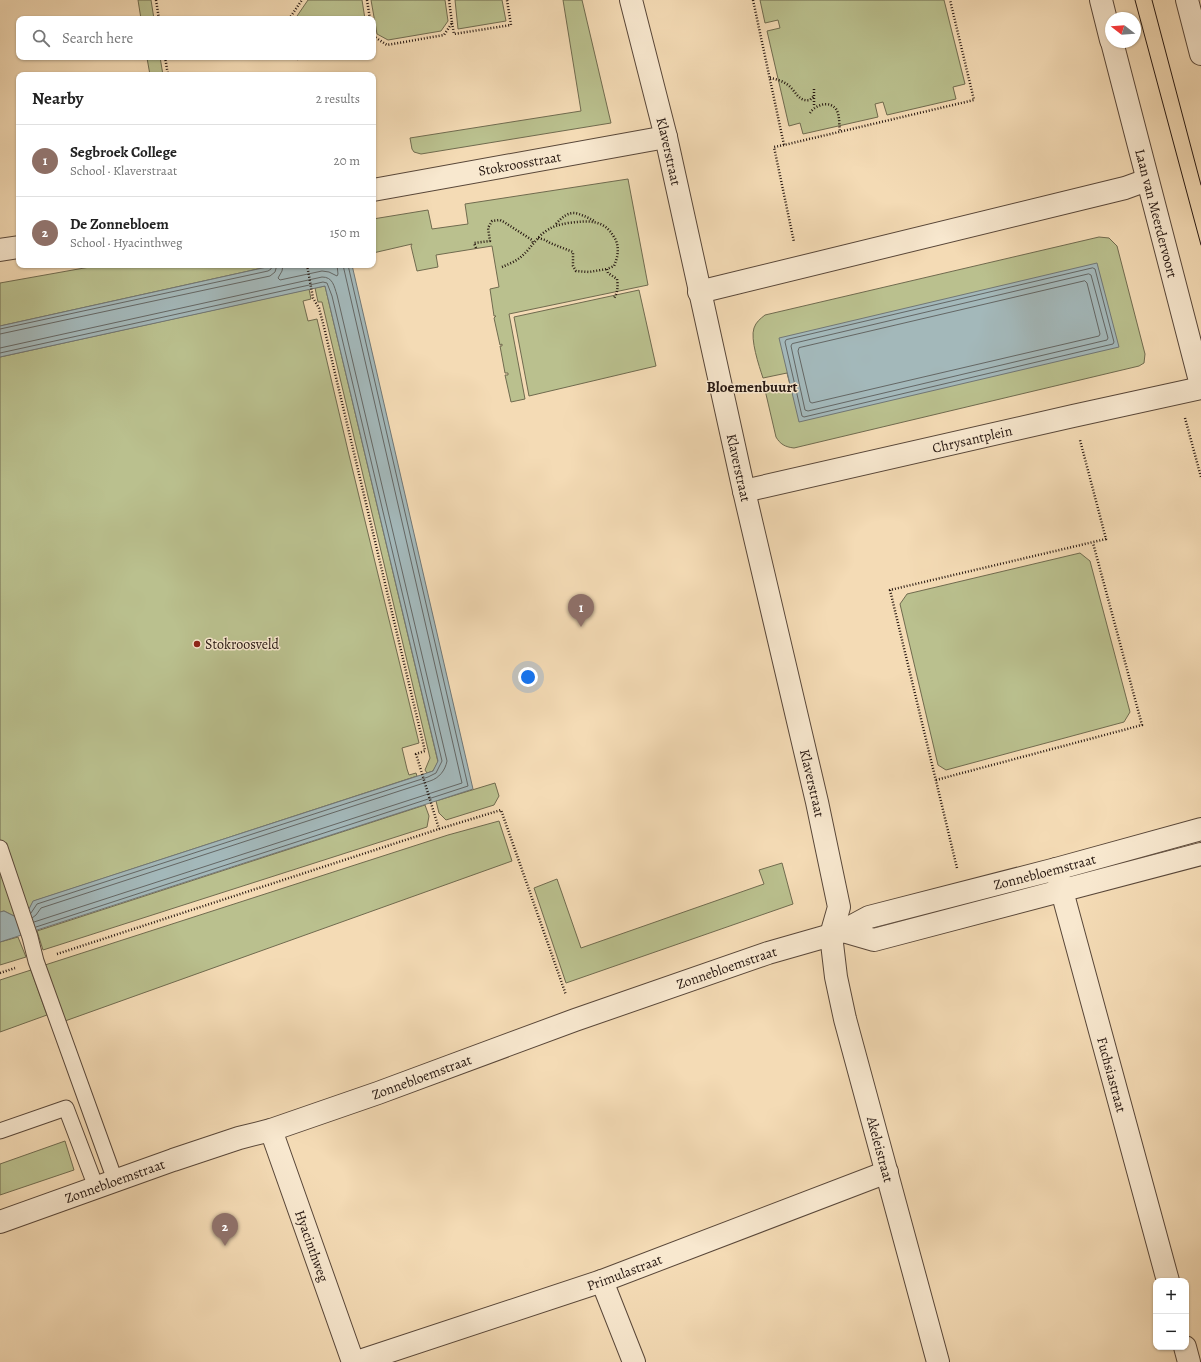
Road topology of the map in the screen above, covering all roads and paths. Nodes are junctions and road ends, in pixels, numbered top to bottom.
1 (156, 0) edge
2 (302, 0) edge
3 (367, 0) edge
4 (449, 0) edge
5 (507, 0) edge
6 (631, 0) edge
7 (753, 0) edge
8 (950, 0) edge
9 (1101, 0) edge
10 (1187, 0) edge
11 (159, 16) edge
12 (291, 16) edge
13 (370, 16) edge
14 (1105, 16) edge
15 (452, 23) junction
16 (376, 38) edge
17 (1113, 48) edge
18 (1201, 54) edge
19 (166, 60) edge
20 (168, 72) edge
21 (770, 78) junction
22 (814, 89) dead end
23 (814, 96) junction
24 (814, 107) junction
25 (810, 113) dead end
26 (840, 132) junction
27 (666, 137) junction
28 (784, 145) junction
29 (1147, 180) junction
30 (376, 189) edge
31 (598, 222) junction
32 (555, 225) junction
33 (538, 238) junction
34 (533, 243) junction
35 (16, 247) edge
36 (476, 248) dead end
37 (0, 250) edge
38 (502, 267) dead end
39 (308, 268) edge
40 (800, 268) junction
41 (607, 269) junction
42 (700, 292) junction
43 (614, 298) dead end
44 (1201, 385) edge
45 (1201, 388) edge
46 (1073, 416) junction
47 (744, 492) junction
48 (1093, 542) junction
49 (936, 780) junction
50 (439, 828) junction
51 (1201, 829) edge
52 (0, 848) edge
53 (1201, 854) edge
54 (1056, 869) junction
55 (958, 871) dead end
56 (1062, 891) junction
57 (837, 933) junction
58 (36, 961) junction
59 (0, 973) edge
60 (575, 1020) junction
61 (271, 1130) junction
62 (0, 1131) edge
63 (887, 1172) junction
64 (106, 1184) junction
65 (0, 1222) edge
66 (1167, 1278) edge
67 (602, 1281) junction
68 (1186, 1350) edge
69 (353, 1362) edge
70 (357, 1362) edge
71 (634, 1362) edge
72 (938, 1362) edge
73 (1189, 1362) edge

1 - 11 path
2 - 12 path
3 - 13 path
4 - 15 path
5 - 15 path
6 - 27 street, Klaverstraat
7 - 21 path
8 - 26 path
9 - 14 street, Laan van Meerdervoort
10 - 18 street
15 - 16 path
17 - 29 street, Laan van Meerdervoort
19 - 20 path
21 - 23 path
21 - 28 path
22 - 23 path
23 - 24 path
24 - 25 path
24 - 26 path
26 - 28 path
27 - 30 street, Stokroosstraat
27 - 42 street, Klaverstraat
28 - 40 path
29 - 40 street
29 - 44 street, Laan van Meerdervoort
31 - 32 path
31 - 32 path
31 - 41 path
32 - 33 path
33 - 34 path
33 - 41 path
34 - 36 path
34 - 38 path
35 - 37 street
39 - 50 path
40 - 42 street
41 - 43 path
42 - 47 street, Klaverstraat
45 - 46 street, Chrysantplein
46 - 47 street, Chrysantplein
46 - 48 path
47 - 57 street, Klaverstraat
48 - 49 path
48 - 49 path
49 - 55 path
50 - 58 path
50 - 60 path
51 - 54 street, Zonnebloemstraat
52 - 58 lane
53 - 56 street, Zonnebloemstraat
54 - 56 street, Fuchsiastraat
54 - 57 street, Zonnebloemstraat
56 - 57 street, Zonnebloemstraat
56 - 66 street, Fuchsiastraat
57 - 60 street, Zonnebloemstraat
57 - 63 street, Akeleistraat
58 - 59 path
58 - 64 lane
60 - 61 street, Zonnebloemstraat
61 - 64 street, Zonnebloemstraat
61 - 69 street, Hyacinthweg
62 - 64 lane
63 - 67 street, Primulastraat
63 - 72 street, Akeleistraat
64 - 65 street, Zonnebloemstraat
67 - 70 street, Primulastraat
67 - 71 street
68 - 73 street

